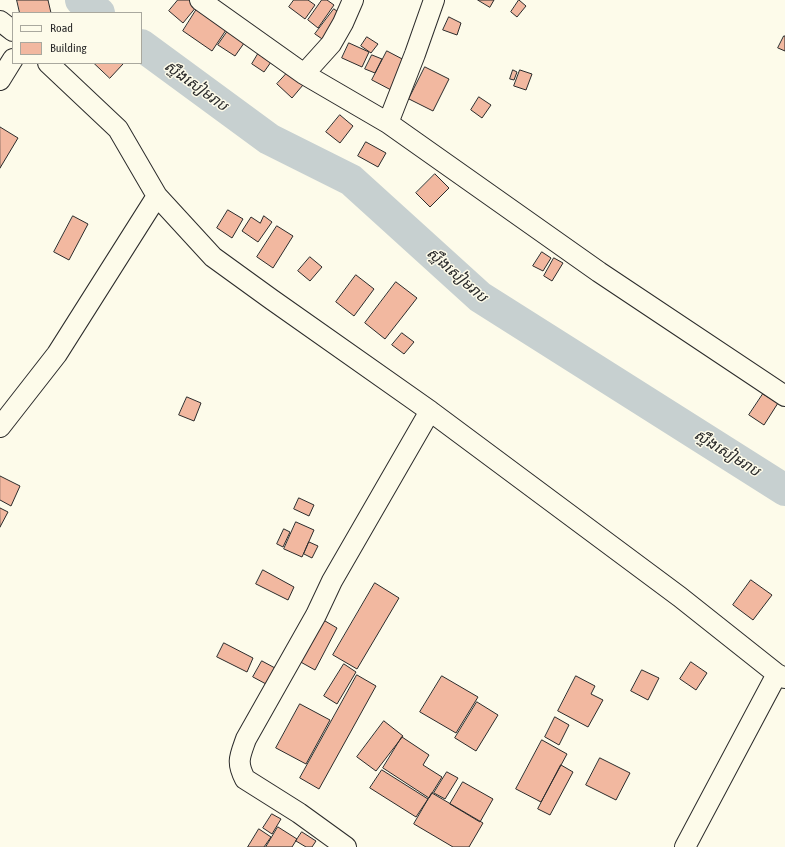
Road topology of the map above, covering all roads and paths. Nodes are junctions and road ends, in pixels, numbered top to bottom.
1 (200, 0) edge
2 (353, 0) edge
3 (434, 0) edge
4 (0, 21) edge
5 (12, 30) edge
6 (12, 62) edge
7 (49, 64) edge
8 (304, 74) junction
9 (0, 80) edge
10 (388, 123) junction
11 (157, 196) junction
12 (785, 396) edge
13 (430, 411) junction
14 (0, 427) edge
15 (781, 676) edge
16 (346, 847) edge
17 (685, 847) edge

1 - 8 street
2 - 8 street
3 - 10 street
4 - 5 street
6 - 9 street
7 - 11 street
8 - 10 street
10 - 12 street
11 - 13 street
11 - 14 street
13 - 15 street
13 - 16 street
15 - 17 street

